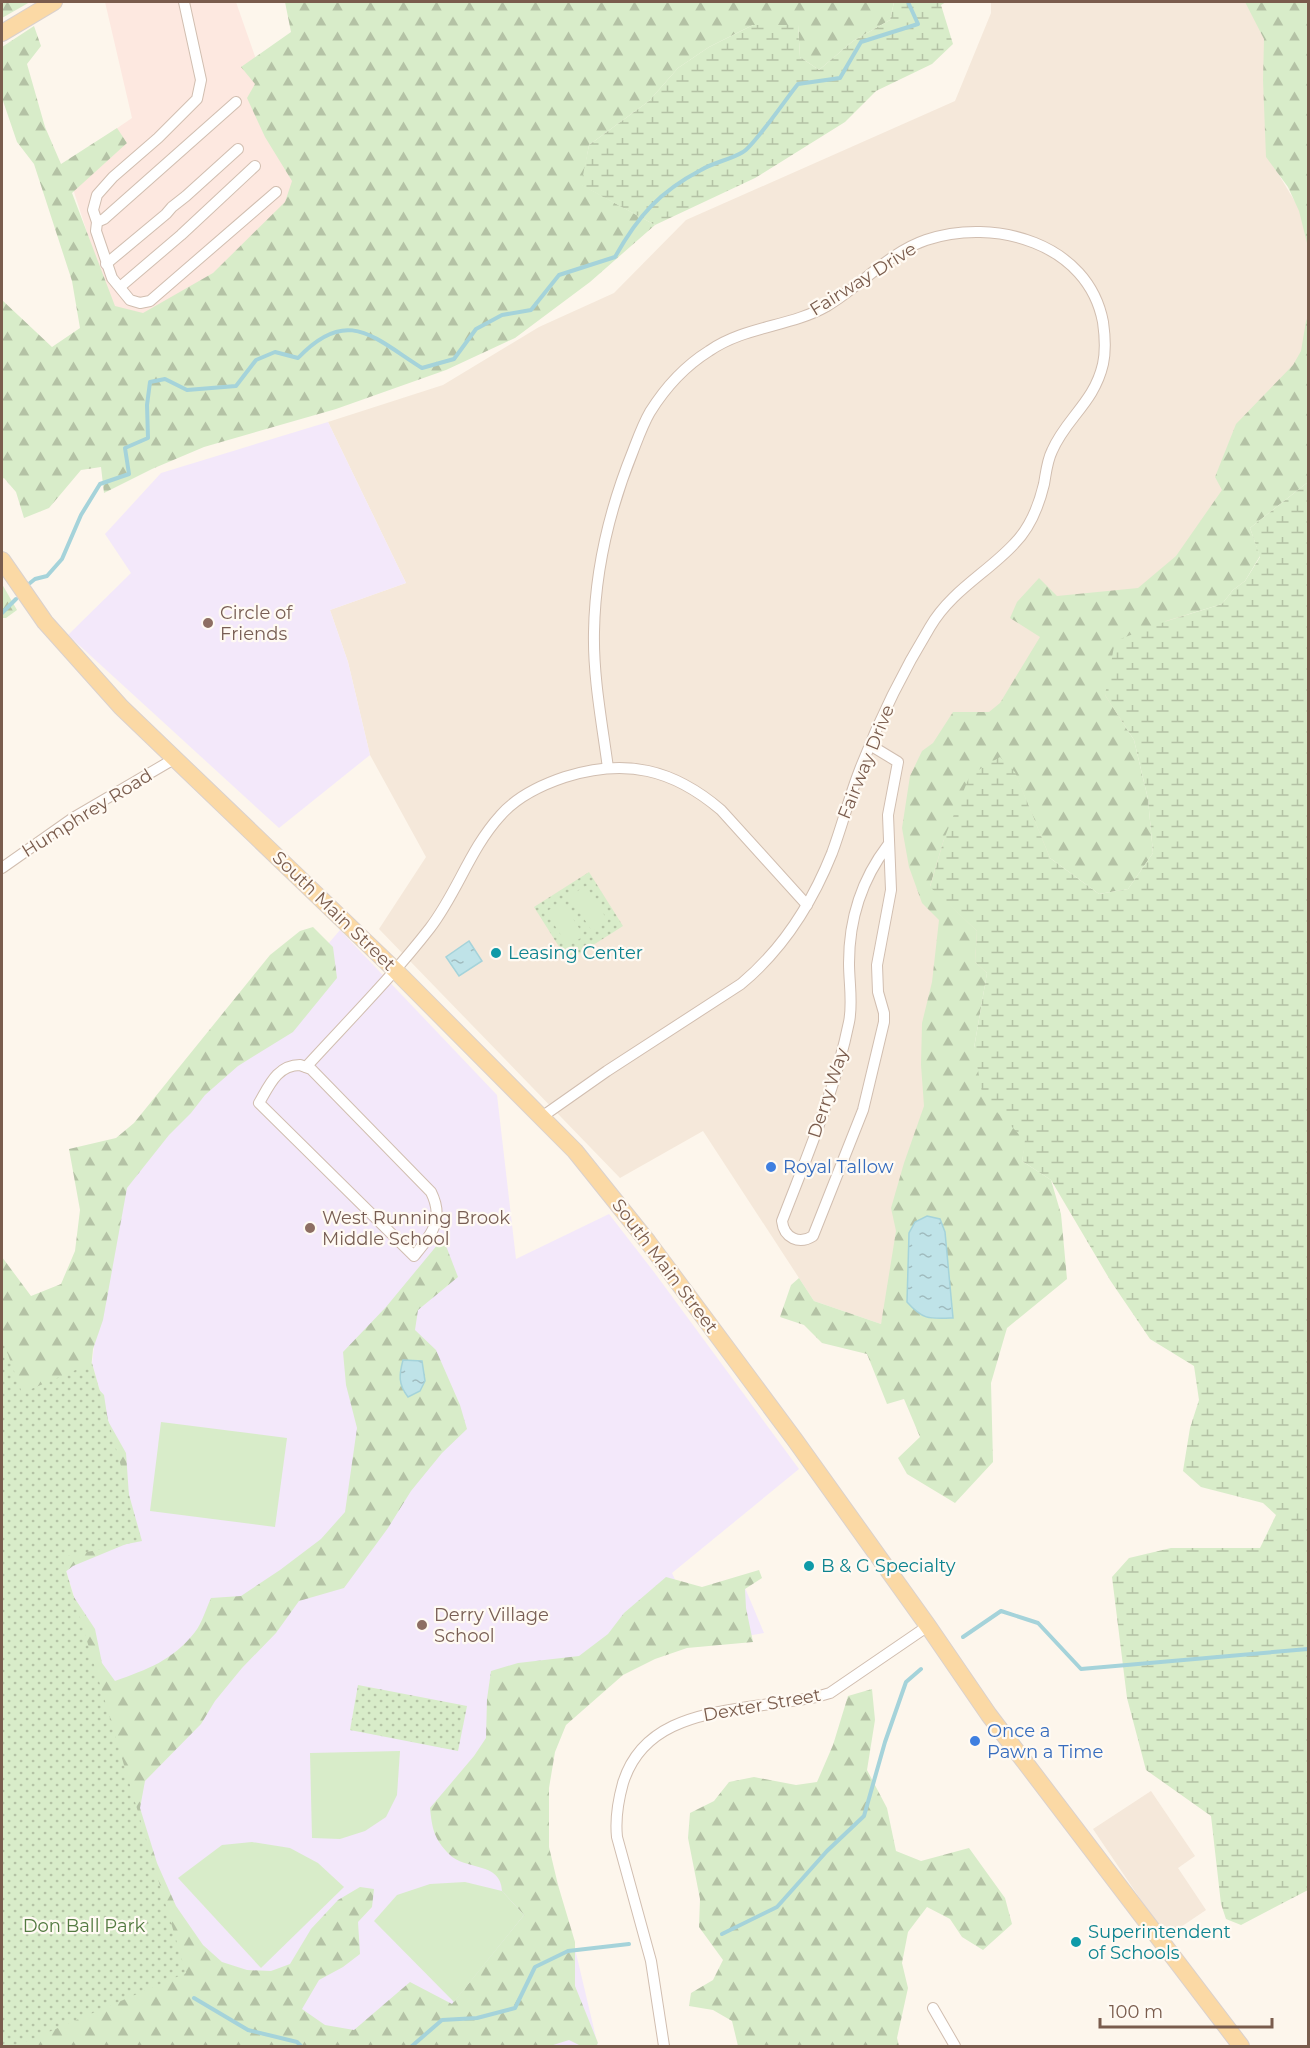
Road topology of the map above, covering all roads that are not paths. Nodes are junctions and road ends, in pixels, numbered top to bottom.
1 (54, 2) edge
2 (184, 2) edge
3 (2, 33) edge
4 (236, 102) dead end
5 (238, 149) dead end
6 (255, 166) dead end
7 (276, 192) dead end
8 (97, 222) junction
9 (106, 264) junction
10 (120, 287) junction
11 (2, 561) edge
12 (870, 746) junction
13 (174, 759) junction
14 (608, 768) junction
15 (888, 844) junction
16 (2, 868) edge
17 (807, 905) junction
18 (396, 970) junction
19 (306, 1067) junction
20 (543, 1116) junction
21 (928, 1626) junction
22 (933, 2008) dead end
23 (664, 2046) edge
24 (956, 2046) edge
25 (1241, 2046) edge

1 - 3 main road
2 - 8 street
4 - 8 street
5 - 9 street
6 - 10 street
7 - 10 street
8 - 9 street
9 - 10 street
11 - 13 main road, South Main Street
12 - 14 street, Fairway Drive
12 - 15 street, Derry Way
12 - 17 street, Fairway Drive
13 - 16 street, Humphrey Road
13 - 18 main road, South Main Street
14 - 17 street
14 - 18 street
15 - 15 street, Derry Way
17 - 20 street, Fairway Drive
18 - 19 street
18 - 20 main road, South Main Street
19 - 19 street
20 - 21 main road, South Main Street
21 - 23 street, Dexter Street
21 - 25 main road, South Main Street
22 - 24 street

